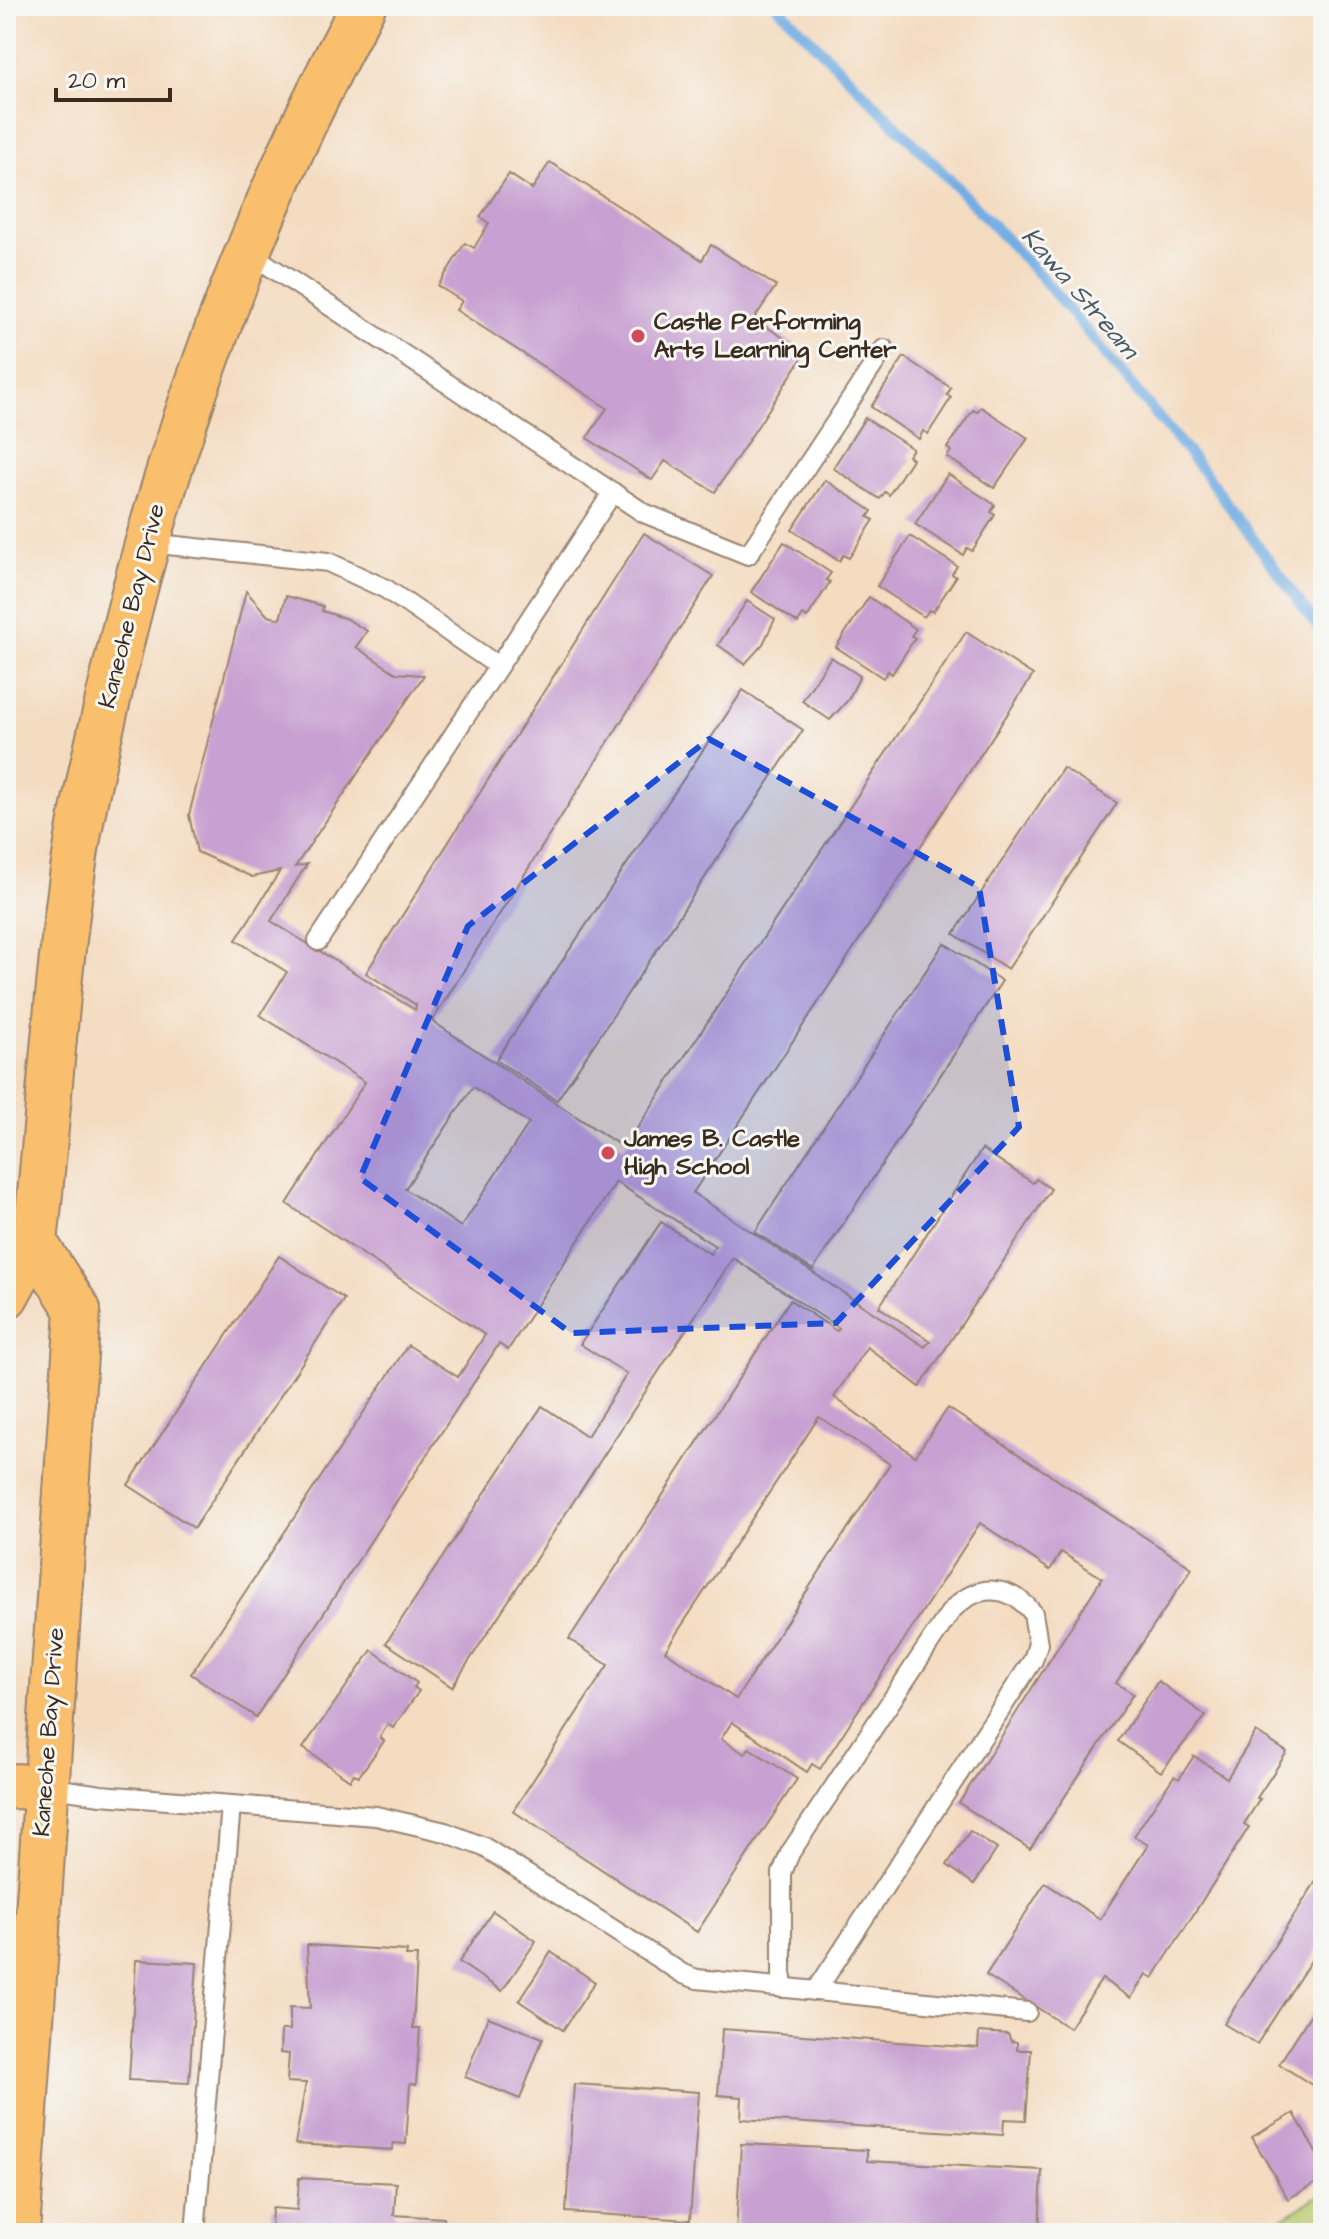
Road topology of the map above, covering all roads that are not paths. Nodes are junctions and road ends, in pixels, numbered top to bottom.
1 (363, 6) edge
2 (246, 251) junction
3 (884, 349) dead end
4 (613, 492) junction
5 (146, 543) junction
6 (498, 666) junction
7 (318, 941) dead end
8 (35, 1243) junction
9 (6, 1296) edge
10 (26, 1786) edge
11 (231, 1805) junction
12 (782, 1988) junction
13 (816, 1991) junction
14 (1027, 2012) dead end
15 (17, 2233) edge
16 (195, 2233) edge

1 - 2 main road, Kaneohe Bay Drive
2 - 4 lane
2 - 5 main road, Kaneohe Bay Drive
3 - 4 lane
4 - 6 lane
5 - 6 lane
5 - 8 main road, Kaneohe Bay Drive
6 - 7 lane
8 - 9 main road, Kaneohe Bay Drive
8 - 10 main road, Kaneohe Bay Drive
10 - 11 lane
10 - 15 main road, Kaneohe Bay Drive
11 - 12 lane
11 - 16 lane
12 - 13 lane
12 - 13 lane
13 - 14 lane

